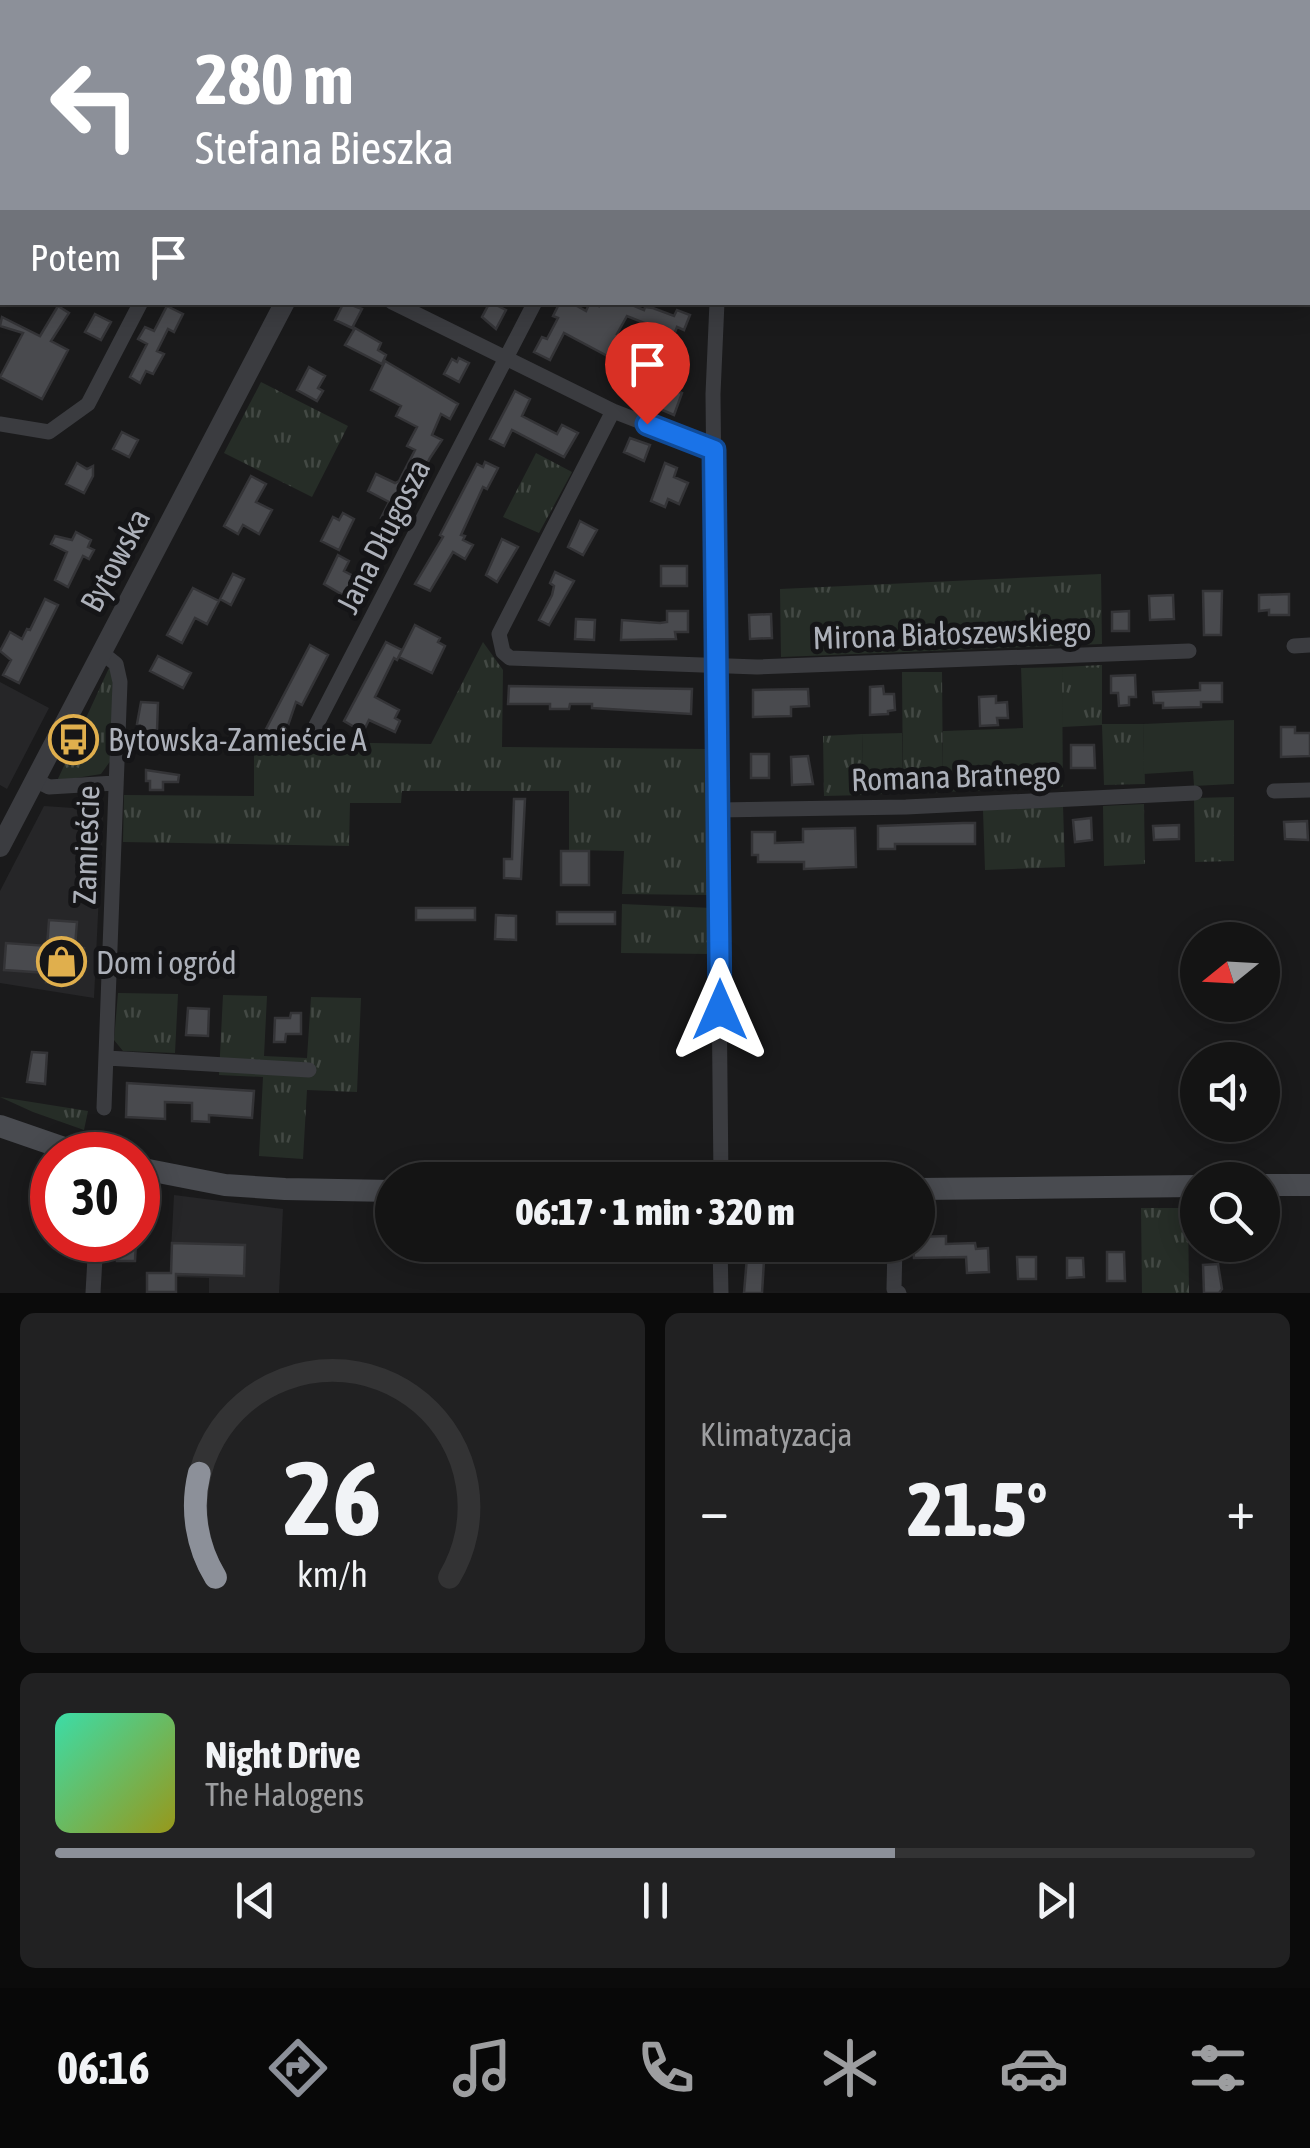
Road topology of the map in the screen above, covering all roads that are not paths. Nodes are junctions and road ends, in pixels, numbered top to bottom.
1 (139, 305) edge
2 (283, 305) edge
3 (398, 305) edge
4 (533, 305) edge
5 (716, 305) edge
6 (504, 359) junction
7 (613, 411) junction
8 (0, 424) edge
9 (714, 450) junction
10 (1190, 651) dead end
11 (101, 652) junction
12 (716, 664) junction
13 (310, 737) dead end
14 (35, 780) junction
15 (115, 783) junction
16 (1310, 790) edge
17 (1274, 791) dead end
18 (1195, 794) dead end
19 (718, 810) junction
20 (0, 847) edge
21 (107, 1058) junction
22 (309, 1070) dead end
23 (104, 1108) dead end
24 (0, 1126) edge
25 (30, 1136) edge
26 (721, 1162) edge
27 (160, 1172) edge
28 (1180, 1186) edge
29 (1280, 1186) edge
30 (1310, 1186) edge
31 (935, 1189) edge
32 (375, 1191) edge
33 (95, 1262) edge
34 (720, 1262) edge
35 (895, 1262) edge
36 (93, 1293) edge
37 (720, 1293) edge
38 (898, 1293) edge

1 - 8 street
2 - 11 street, Bytowska
3 - 6 street
4 - 6 street, Jana Długosza
5 - 9 street
6 - 7 street
6 - 13 street, Jana Długosza
7 - 9 street
7 - 12 street, Mirona Białoszewskiego
9 - 12 street
10 - 12 street, Mirona Białoszewskiego
11 - 14 street, Bytowska
11 - 15 street, Zamieście
12 - 19 street
14 - 15 street
14 - 20 street, Bytowska
15 - 21 street, Zamieście
16 - 17 street
18 - 19 street, Romana Bratnego
19 - 26 street
21 - 22 street
21 - 23 street, Zamieście
24 - 25 main road
27 - 32 main road
28 - 31 main road
29 - 30 main road
33 - 36 street
34 - 37 street
35 - 38 street

